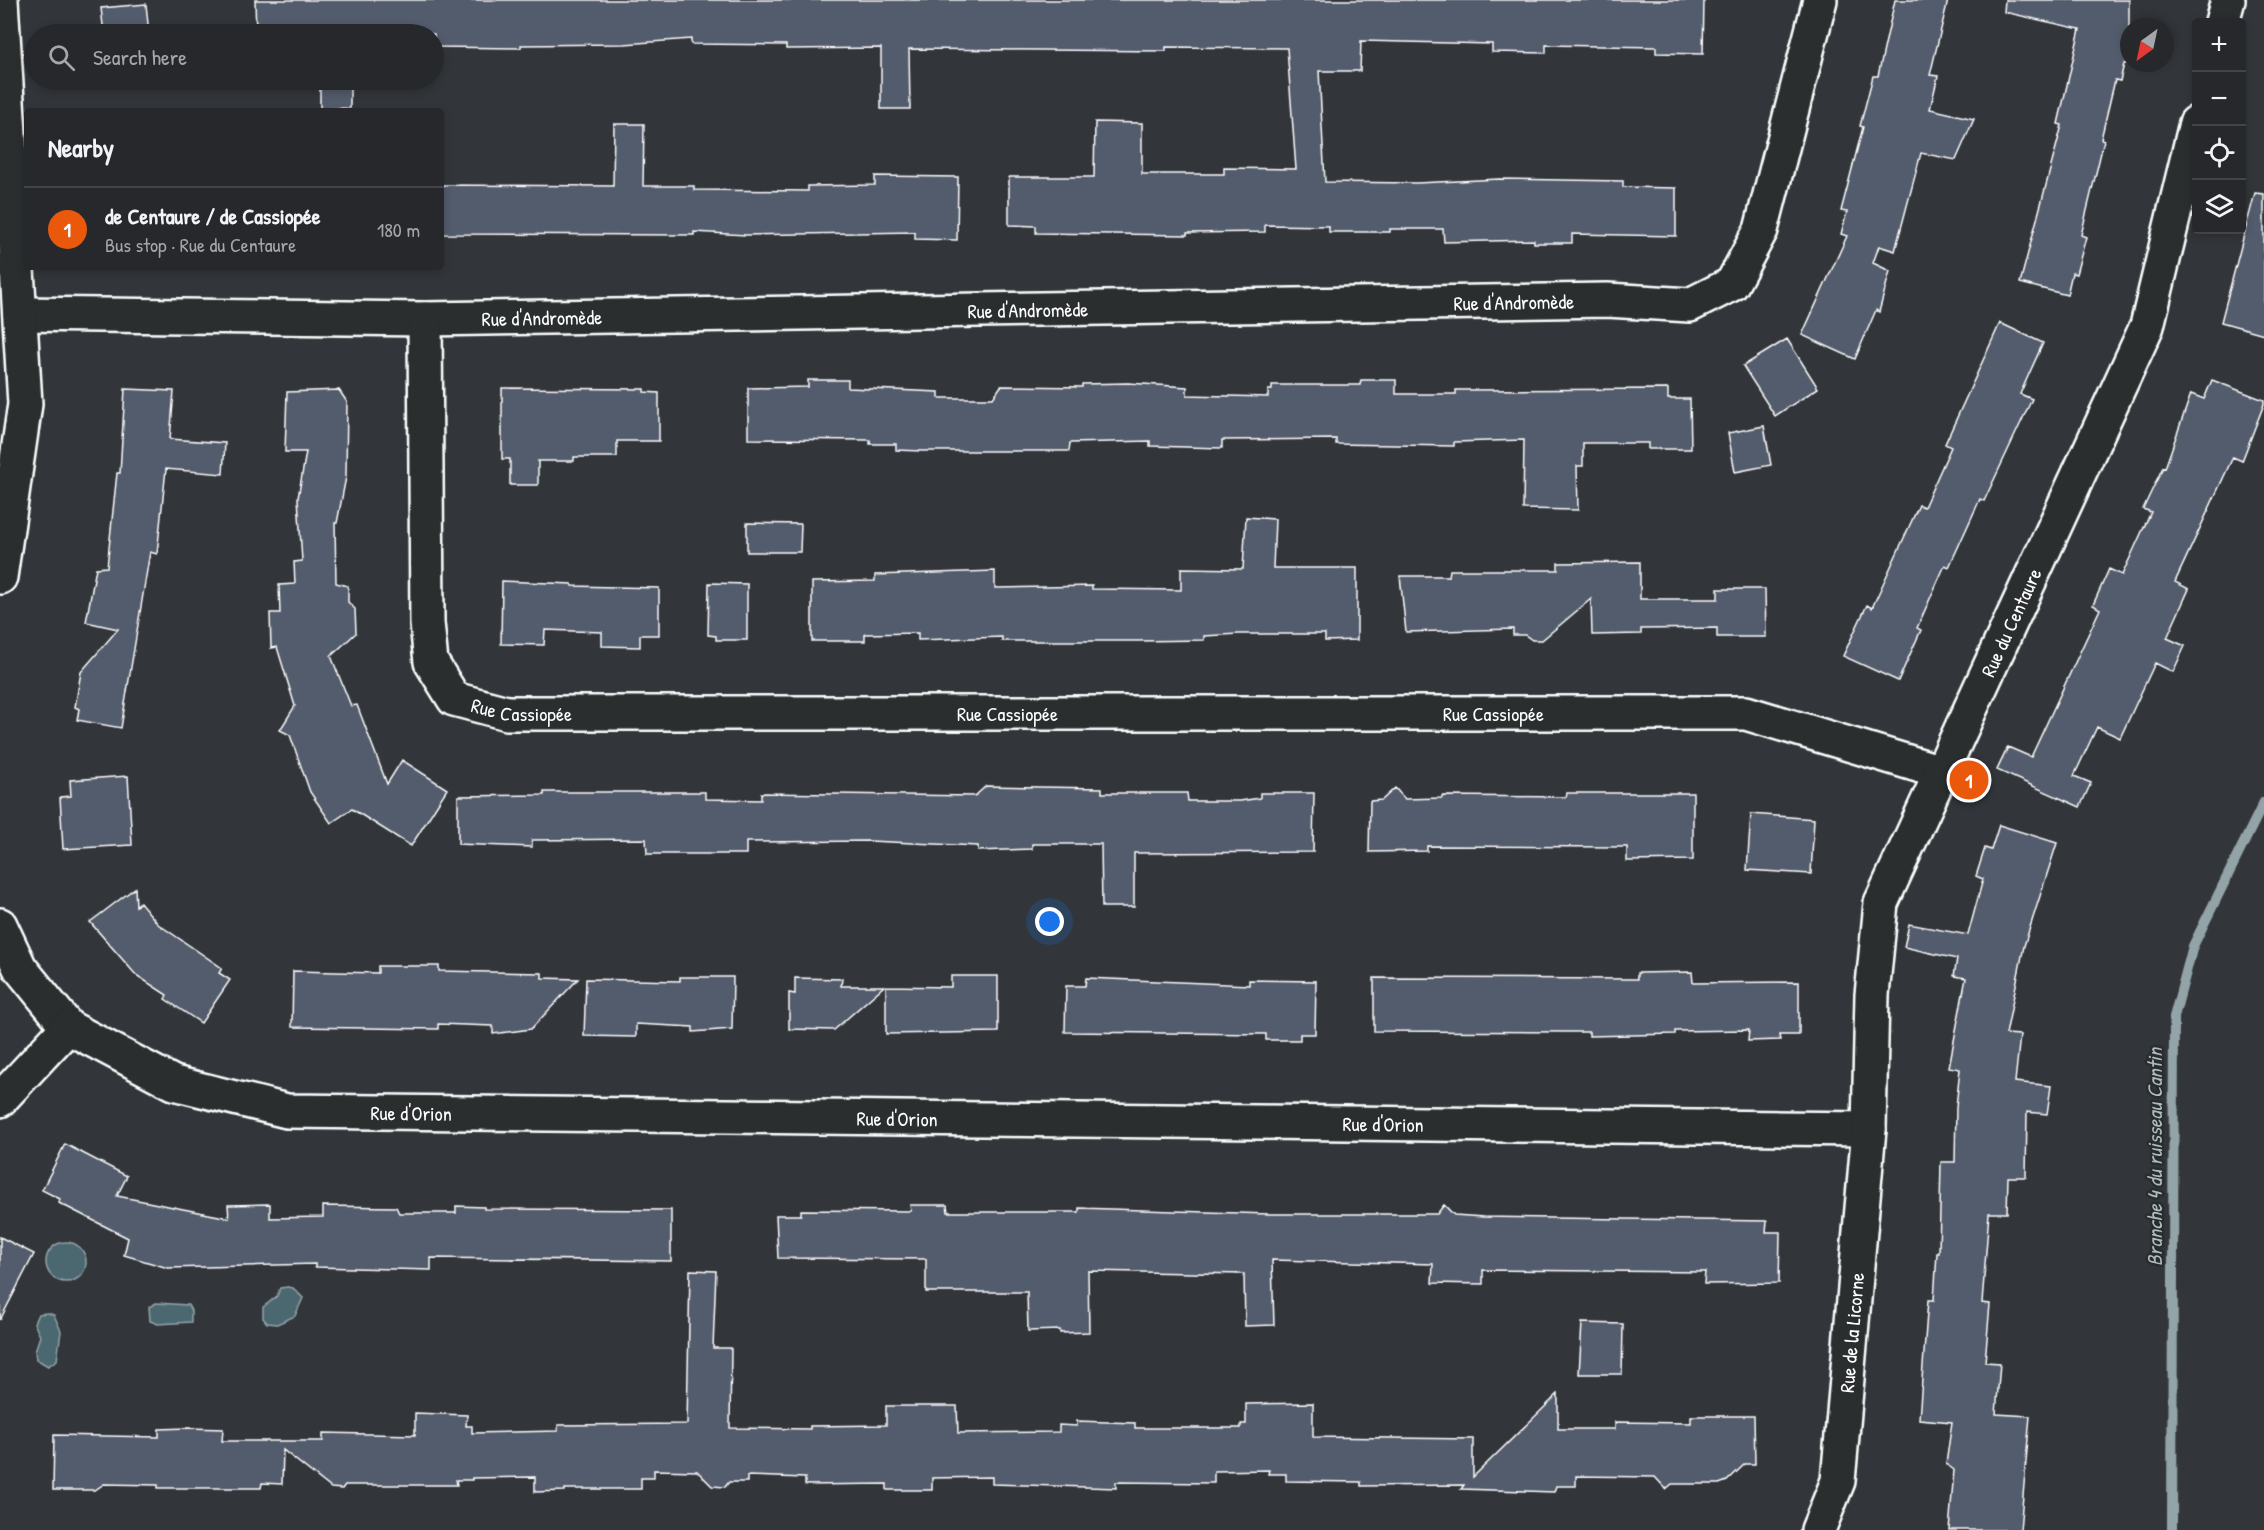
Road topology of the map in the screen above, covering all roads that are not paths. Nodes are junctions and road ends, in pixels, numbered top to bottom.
1 (2, 0) edge
2 (1820, 0) edge
3 (2228, 0) edge
4 (2223, 18) edge
5 (2195, 126) edge
6 (20, 314) junction
7 (425, 319) junction
8 (0, 577) edge
9 (1941, 772) junction
10 (0, 925) edge
11 (68, 1027) junction
12 (0, 1100) edge
13 (1869, 1129) junction
14 (1818, 1530) edge

1 - 6 street
2 - 7 street, Rue d'Andromède
3 - 4 street
5 - 9 street, Rue du Centaure
6 - 7 street, Rue d'Andromède
6 - 8 street
7 - 9 street, Rue Cassiopée
9 - 13 street, Rue du Centaure
10 - 11 street, Rue d'Orion
11 - 12 street
11 - 13 street, Rue d'Orion
13 - 14 street, Rue de la Licorne

